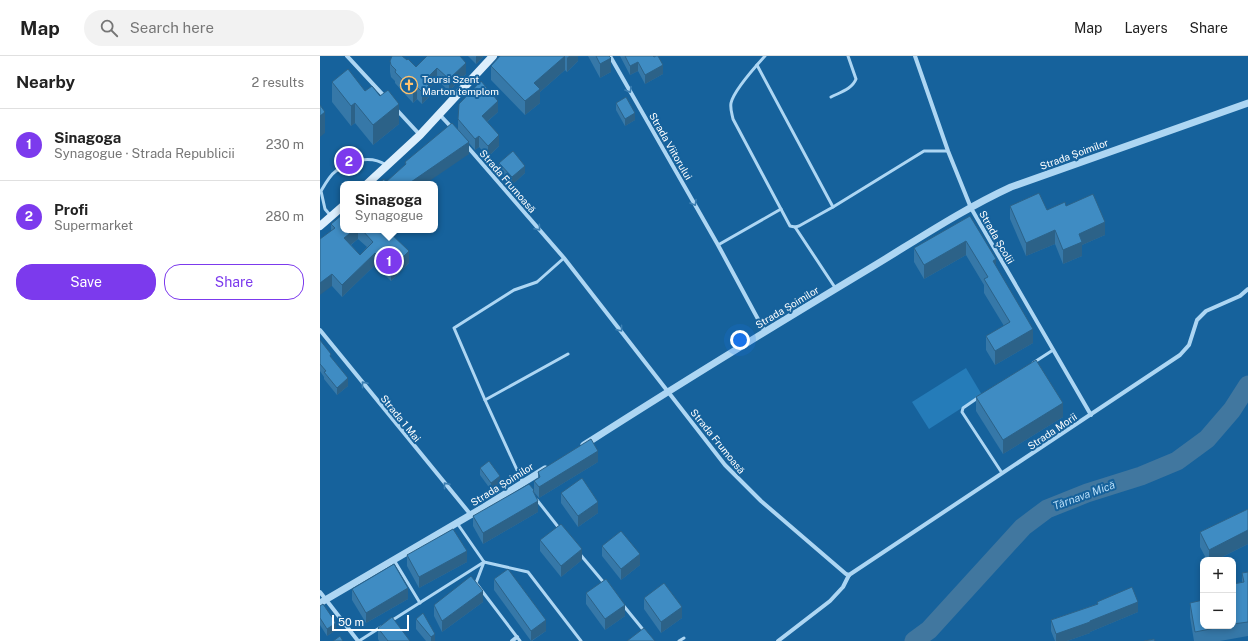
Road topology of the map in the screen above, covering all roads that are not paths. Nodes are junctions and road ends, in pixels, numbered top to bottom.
1 (347, 56) edge
2 (610, 56) edge
3 (765, 56) edge
4 (848, 56) edge
5 (915, 56) edge
6 (490, 57) edge
7 (757, 65) junction
8 (831, 97) dead end
9 (388, 101) edge
10 (1248, 103) edge
11 (394, 107) edge
12 (440, 114) junction
13 (455, 132) edge
14 (420, 135) junction
15 (465, 144) edge
16 (948, 151) junction
17 (388, 166) junction
18 (370, 181) edge
19 (320, 191) edge
20 (833, 207) junction
21 (971, 208) junction
22 (340, 209) edge
23 (781, 209) junction
24 (331, 217) junction
25 (320, 226) edge
26 (795, 227) junction
27 (718, 245) junction
28 (564, 258) junction
29 (1248, 288) edge
30 (836, 289) junction
31 (320, 330) edge
32 (765, 332) junction
33 (1053, 350) junction
34 (568, 354) dead end
35 (1027, 366) edge
36 (669, 391) junction
37 (982, 395) edge
38 (485, 400) junction
39 (1091, 415) junction
40 (577, 449) edge
41 (550, 466) edge
42 (1002, 473) junction
43 (523, 483) junction
44 (528, 489) edge
45 (533, 496) edge
46 (471, 515) junction
47 (457, 523) junction
48 (562, 532) edge
49 (577, 550) edge
50 (394, 560) junction
51 (484, 562) junction
52 (849, 575) junction
53 (606, 585) edge
54 (320, 592) edge
55 (323, 601) edge
56 (620, 602) edge
57 (420, 603) junction
58 (389, 622) edge
59 (383, 626) edge
60 (648, 636) edge
61 (684, 638) dead end
62 (518, 639) edge
63 (358, 641) edge
64 (512, 641) edge
65 (581, 641) edge
66 (679, 641) edge
67 (778, 641) edge

1 - 9 street
2 -> 27 street, Strada Viitorului
3 - 7 lane
4 - 8 lane
5 - 16 street, Strada Școlii
6 - 12 main road
7 - 20 lane
7 - 23 lane
10 - 21 street, Strada Șoimilor
11 - 14 street
12 - 13 street
12 - 14 main road
14 - 17 main road
15 -> 28 street, Strada Frumoasă
16 - 20 lane
16 - 21 street, Strada Școlii
17 - 18 main road
17 - 19 lane
19 - 24 lane
20 - 26 lane
21 - 30 street, Strada Șoimilor
21 - 33 street, Strada Școlii
22 - 24 main road
23 - 26 lane
23 - 27 lane
24 - 25 main road
26 - 30 lane
27 - 32 street, Strada Viitorului
28 -> 36 street, Strada Frumoasă
28 - 38 lane
29 - 39 street, Strada Morii
30 - 32 street, Strada Șoimilor
46 -> 31 street, Strada 1 Mai
32 - 36 street, Strada Șoimilor
33 - 35 lane
33 - 39 street, Strada Școlii
34 - 38 lane
36 - 40 street, Strada Șoimilor
36 - 52 street, Strada Frumoasă
37 - 42 lane
38 - 43 lane
39 - 42 street, Strada Morii
41 - 43 street, Strada Șoimilor
42 - 52 street, Strada Morii
43 - 44 lane
43 - 46 street, Strada Șoimilor
45 - 48 lane
46 - 47 street, Strada Șoimilor
47 - 50 street, Strada Șoimilor
47 - 51 lane
49 - 53 lane
50 - 55 street, Strada Șoimilor
50 - 57 lane
51 - 57 lane
51 - 62 lane
51 - 65 lane
52 - 67 street
54 - 55 street
55 - 63 street
56 - 60 lane
57 - 58 lane
59 - 63 lane
61 - 66 lane
62 - 64 street

